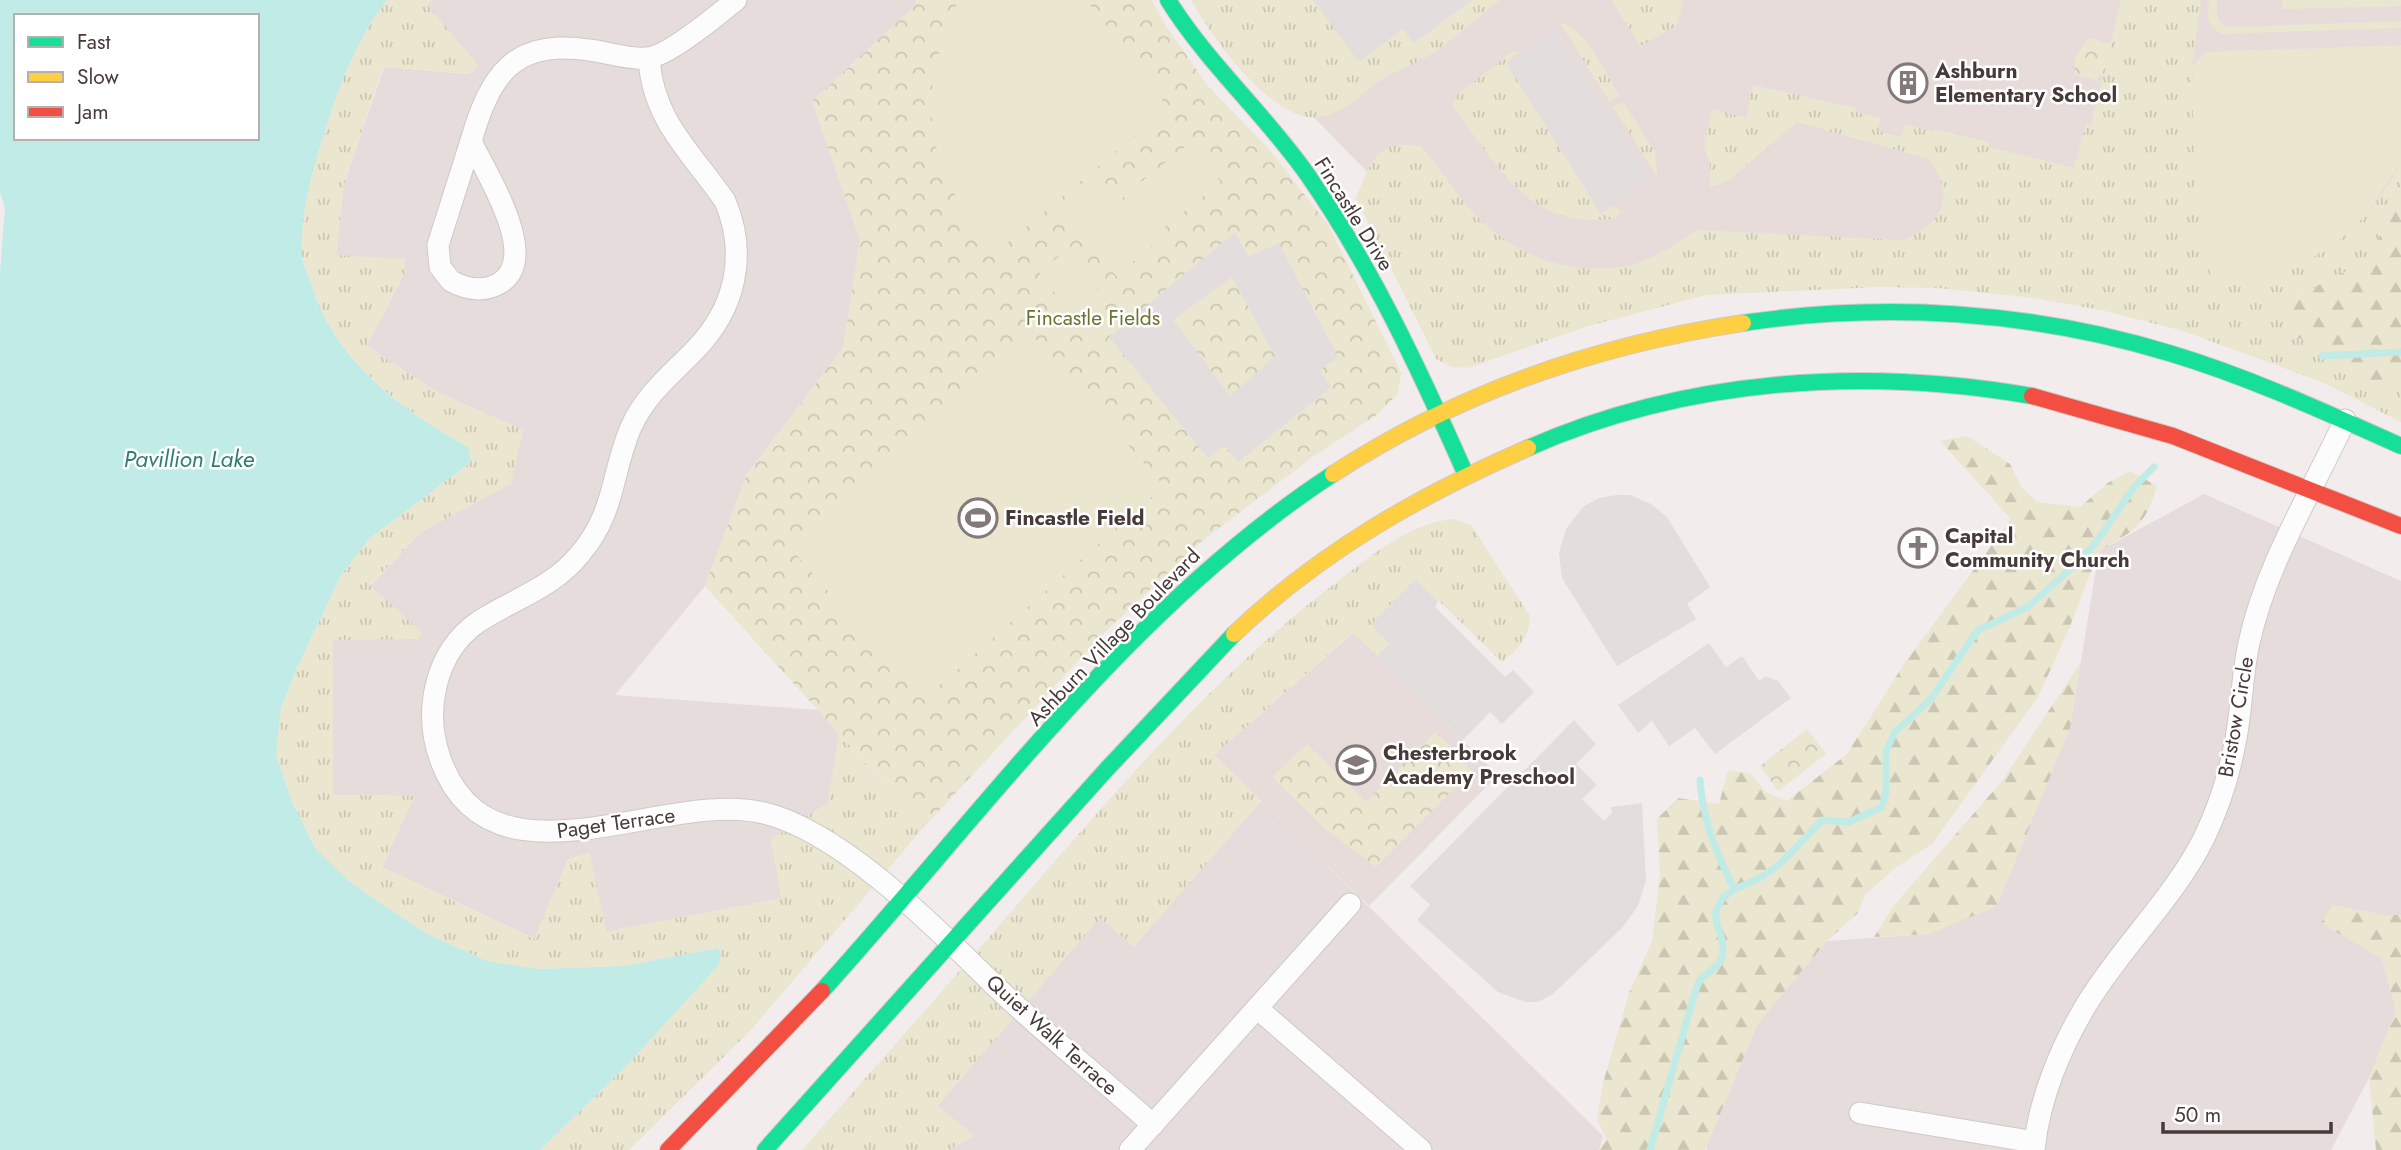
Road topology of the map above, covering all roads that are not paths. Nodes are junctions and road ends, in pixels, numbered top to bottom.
1 (736, 0) edge
2 (1168, 0) edge
3 (649, 59) junction
4 (471, 141) junction
5 (1440, 414) junction
6 (2345, 420) junction
7 (2401, 446) edge
8 (1466, 475) junction
9 (2312, 491) junction
10 (2401, 526) edge
11 (901, 900) junction
12 (1350, 904) dead end
13 (951, 943) junction
14 (1257, 1008) junction
15 (1860, 1113) dead end
16 (1153, 1125) junction
17 (1409, 1146) edge
18 (2034, 1146) edge
19 (668, 1150) edge
20 (765, 1150) edge
21 (1130, 1150) edge

1 - 3 street
2 - 5 main road, Fincastle Drive
3 - 4 street
3 - 11 street, Paget Terrace
4 - 4 street
5 - 6 main road, Ashburn Village Boulevard
5 - 8 main road, Fincastle Drive
5 - 11 main road, Ashburn Village Boulevard
6 - 7 main road, Ashburn Village Boulevard
6 - 9 street, Bristow Circle
8 - 9 main road
8 - 13 main road
9 - 10 main road
9 - 18 street, Bristow Circle
11 - 13 street, Paget Terrace
11 - 19 main road, Ashburn Village Boulevard
12 - 14 street
13 - 16 street, Quiet Walk Terrace
13 - 20 main road
14 - 16 street
14 - 17 street
15 - 18 street
16 - 21 street

